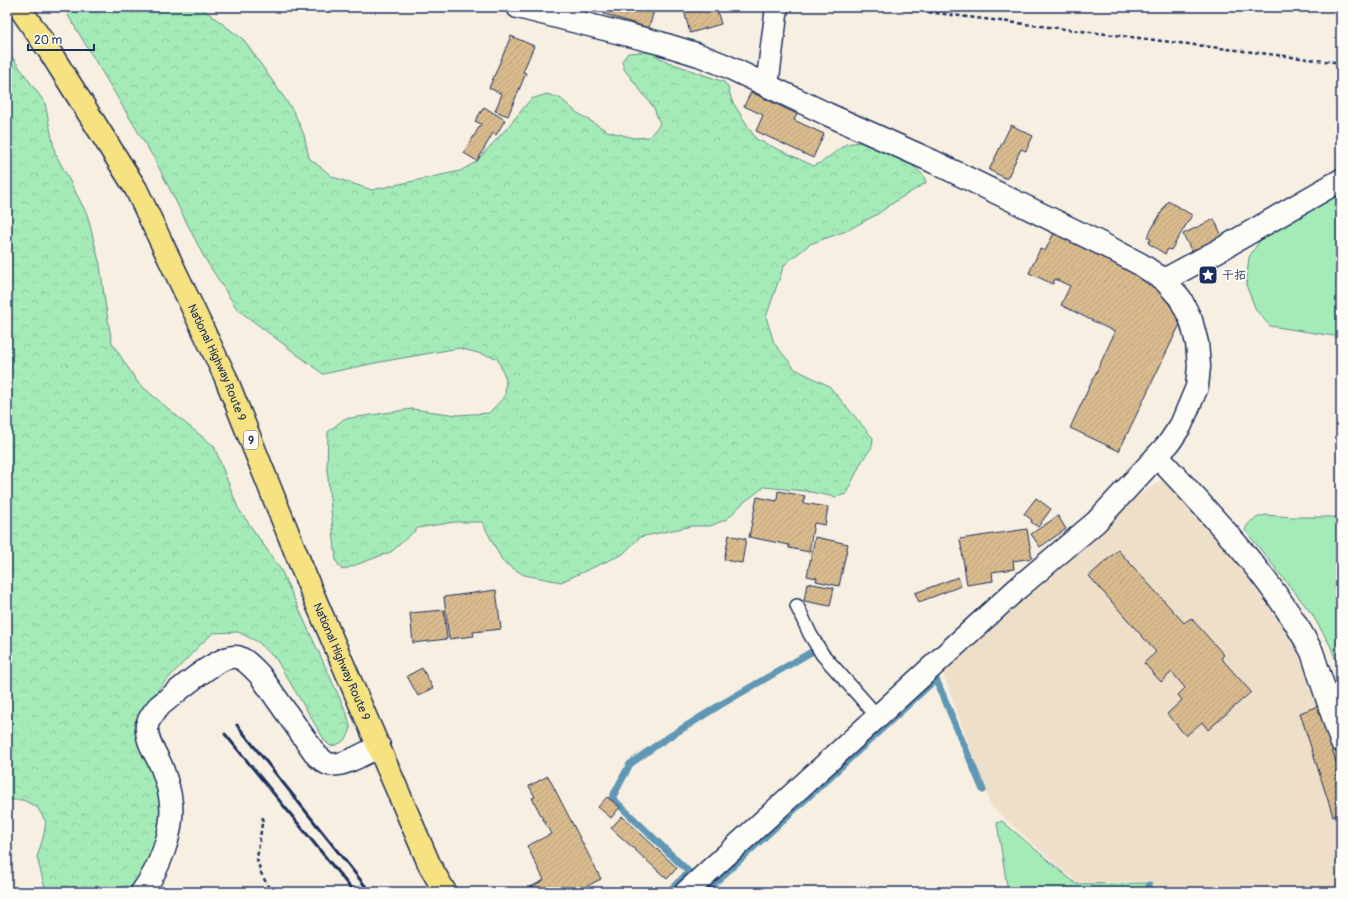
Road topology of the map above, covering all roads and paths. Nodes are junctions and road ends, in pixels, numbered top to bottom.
1 (19, 7) edge
2 (518, 7) edge
3 (777, 7) edge
4 (887, 7) edge
5 (1341, 63) edge
6 (767, 86) junction
7 (1341, 180) edge
8 (1164, 280) junction
9 (1157, 456) junction
10 (797, 606) dead end
11 (878, 716) junction
12 (1341, 741) edge
13 (379, 746) junction
14 (263, 817) dead end
15 (142, 892) edge
16 (271, 892) edge
17 (445, 892) edge
18 (686, 892) edge

1 - 13 highway, National Highway Route 9 / 9
2 - 6 street
3 - 6 street
4 - 5 path
6 - 8 street
7 - 8 street
8 - 9 street
9 - 11 street
9 - 12 street
10 - 11 lane
11 - 18 street
13 - 15 street
13 - 17 highway, National Highway Route 9 / 9
14 - 16 path

